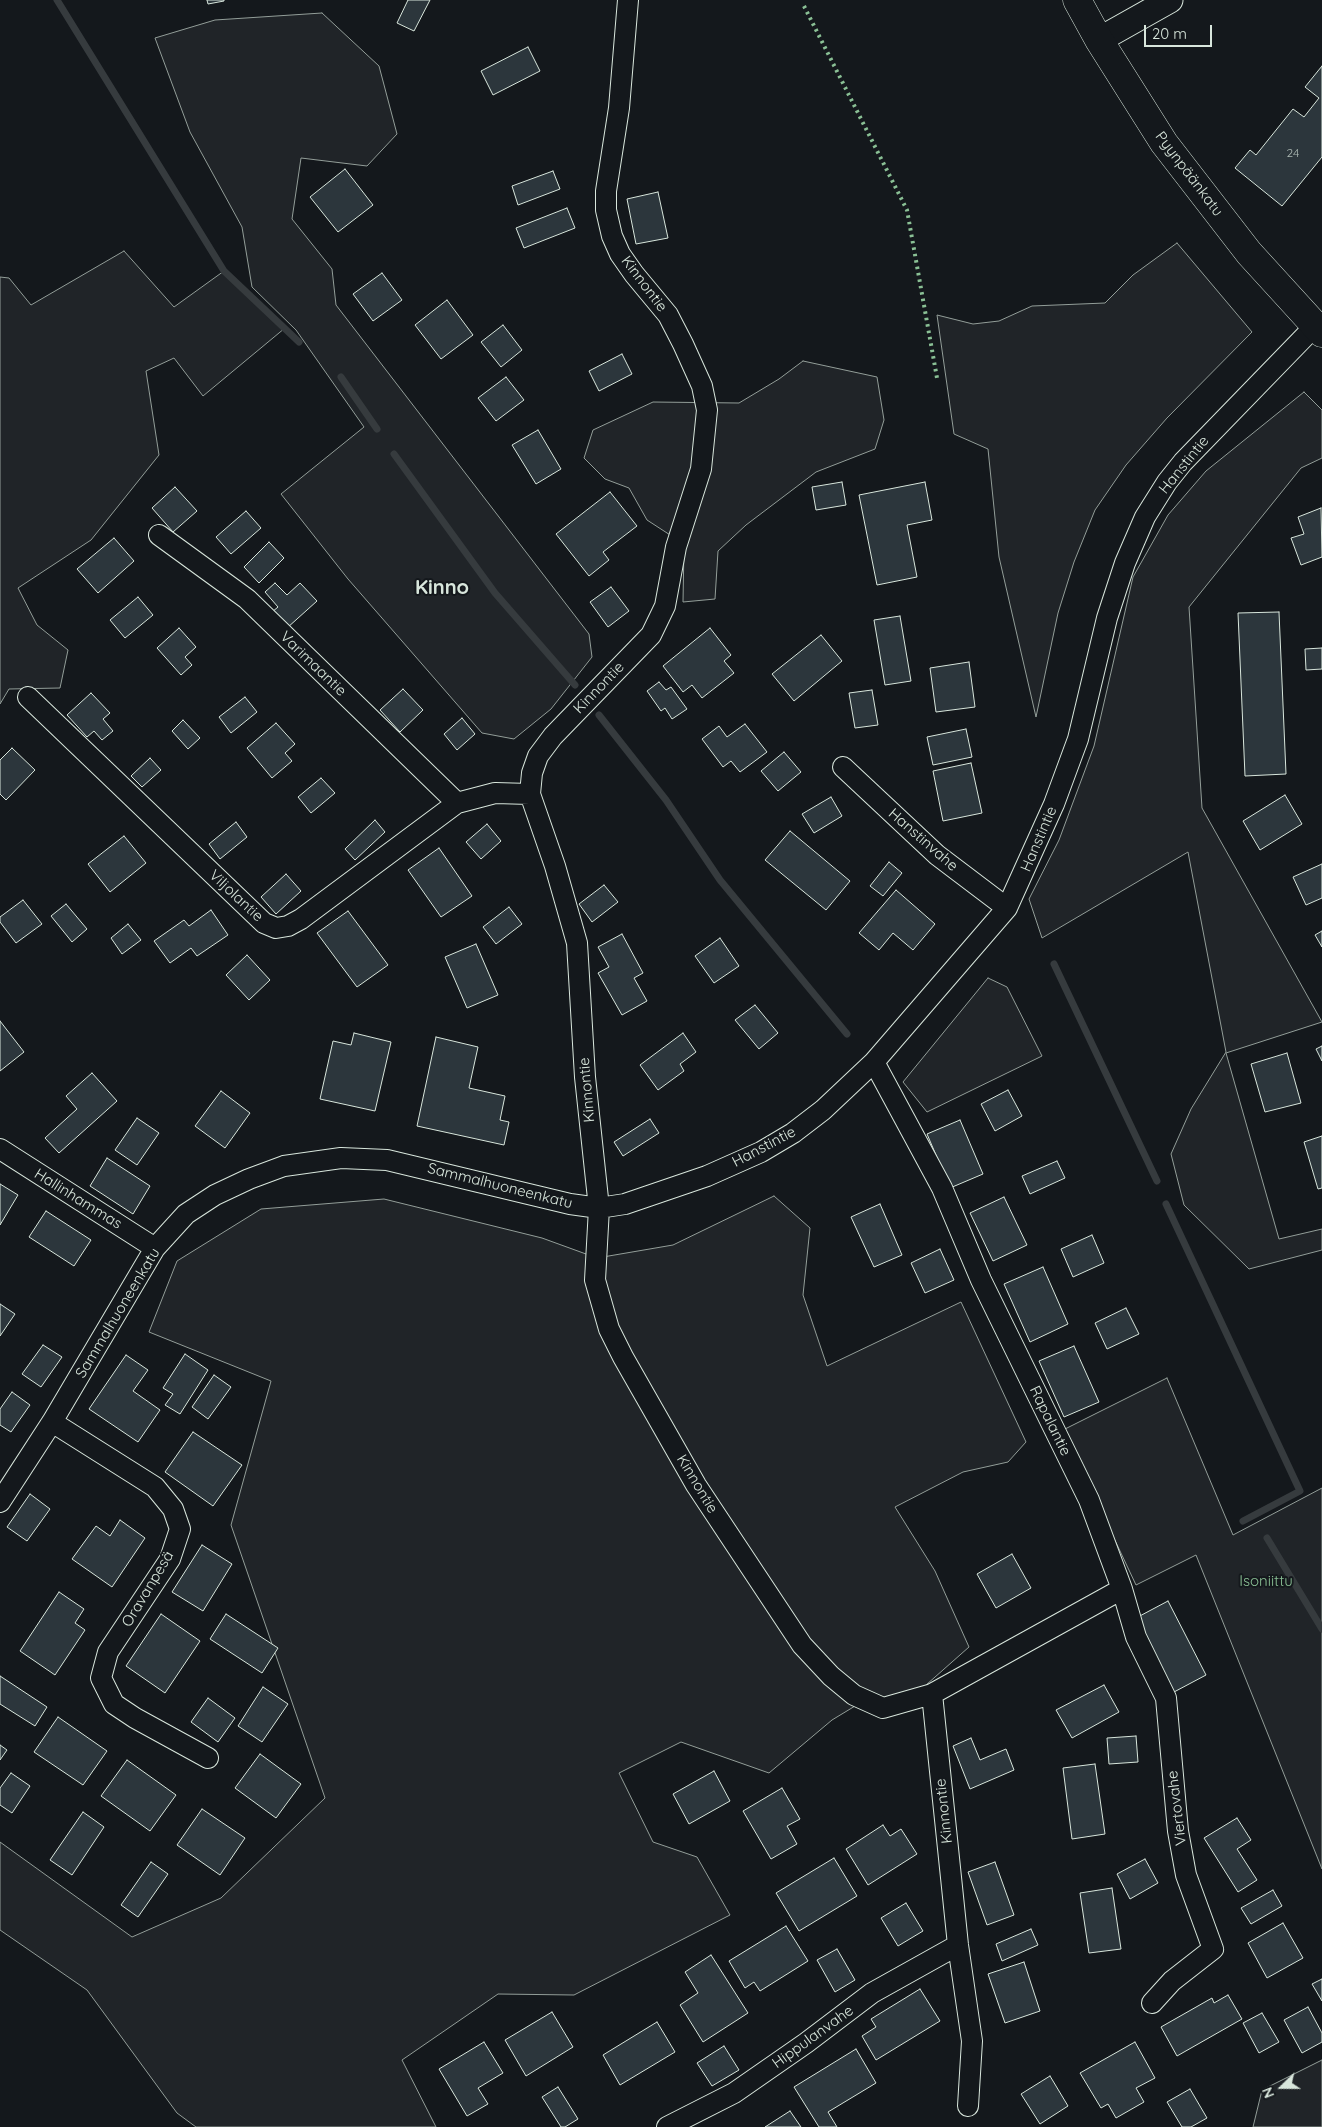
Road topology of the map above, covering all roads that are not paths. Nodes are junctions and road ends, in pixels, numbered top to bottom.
1 (628, 0) edge
2 (1077, 0) edge
3 (1170, 0) edge
4 (1099, 40) junction
5 (1319, 329) edge
6 (159, 535) dead end
7 (28, 697) dead end
8 (843, 767) dead end
9 (530, 794) junction
10 (457, 804) junction
11 (1007, 908) junction
12 (874, 1062) junction
13 (0, 1149) edge
14 (600, 1208) junction
15 (155, 1248) junction
16 (52, 1422) junction
17 (0, 1502) edge
18 (1122, 1589) junction
19 (932, 1694) junction
20 (208, 1758) dead end
21 (958, 1945) junction
22 (1152, 2002) dead end
23 (968, 2106) dead end
24 (667, 2127) edge

1 - 9 street, Kinnontie
2 - 4 main road, Pyynpäänkatu
3 - 4 street
4 - 5 main road, Pyynpäänkatu
5 - 11 street, Hanstintie
6 - 10 street, Varimaantie
7 - 10 street, Viljolantie
8 - 11 street, Hanstinvahe
9 - 10 street, Viljolantie
9 - 14 street, Kinnontie
11 - 12 street, Hanstintie
12 - 14 street, Hanstintie
12 - 18 street, Rapalantie
13 - 15 street, Hallinhammas
14 - 15 street, Sammalhuoneenkatu
14 - 19 street, Kinnontie
15 - 16 street, Sammalhuoneenkatu
16 - 17 street, Sammalhuoneenkatu
16 - 20 street, Oravanpesä
18 - 19 street
18 - 22 street, Viertovahe
19 - 21 street, Kinnontie
21 - 23 street, Kinnontie
21 - 24 street, Hippulanvahe

